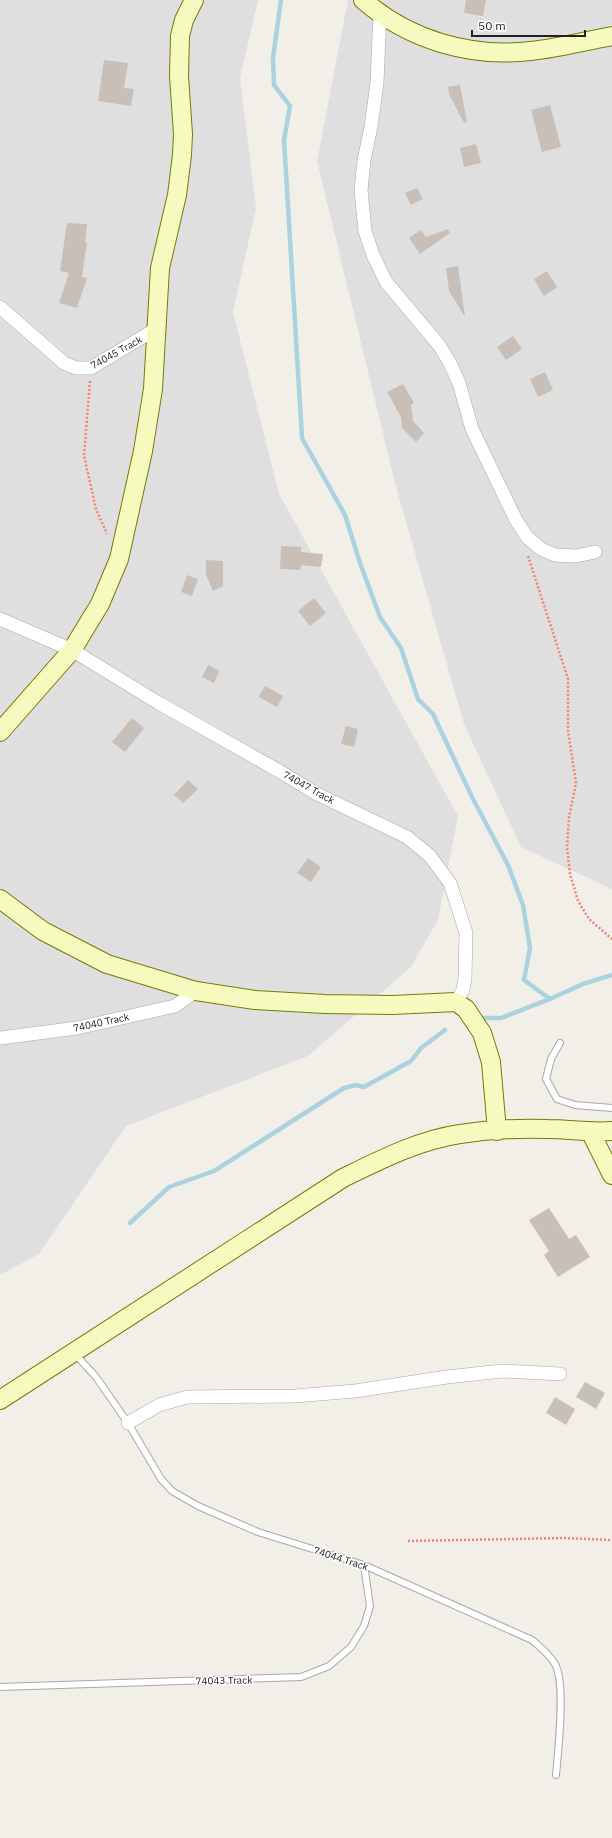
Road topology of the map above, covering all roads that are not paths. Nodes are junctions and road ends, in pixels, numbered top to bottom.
1 (194, 0) edge
2 (363, 0) edge
3 (380, 12) junction
4 (612, 36) edge
5 (0, 307) edge
6 (156, 328) junction
7 (595, 552) dead end
8 (0, 619) edge
9 (72, 650) junction
10 (0, 732) edge
11 (0, 899) edge
12 (196, 991) junction
13 (461, 1006) junction
14 (0, 1038) edge
15 (560, 1043) dead end
16 (612, 1108) edge
17 (497, 1131) junction
18 (612, 1131) edge
19 (591, 1133) junction
20 (612, 1175) edge
21 (74, 1353) junction
22 (560, 1374) dead end
23 (0, 1400) edge
24 (128, 1423) junction
25 (364, 1565) junction
26 (0, 1687) edge
27 (556, 1775) dead end

1 - 6 street
2 - 3 street
3 - 4 street
3 - 7 street
5 - 6 street, 74045 Track
6 - 9 street
8 - 9 street
9 - 10 street
9 - 13 street, 74047 Track
11 - 12 street
12 - 13 street
12 - 14 street, 74040 Track
13 - 17 street
15 - 16 lane
17 - 19 street
17 - 21 street
18 - 19 street
19 - 20 street
21 - 23 street
21 - 24 lane, 74044 Track
22 - 24 street
24 - 25 lane, 74044 Track
25 - 26 lane, 74043 Track
25 - 27 lane, 74044 Track

